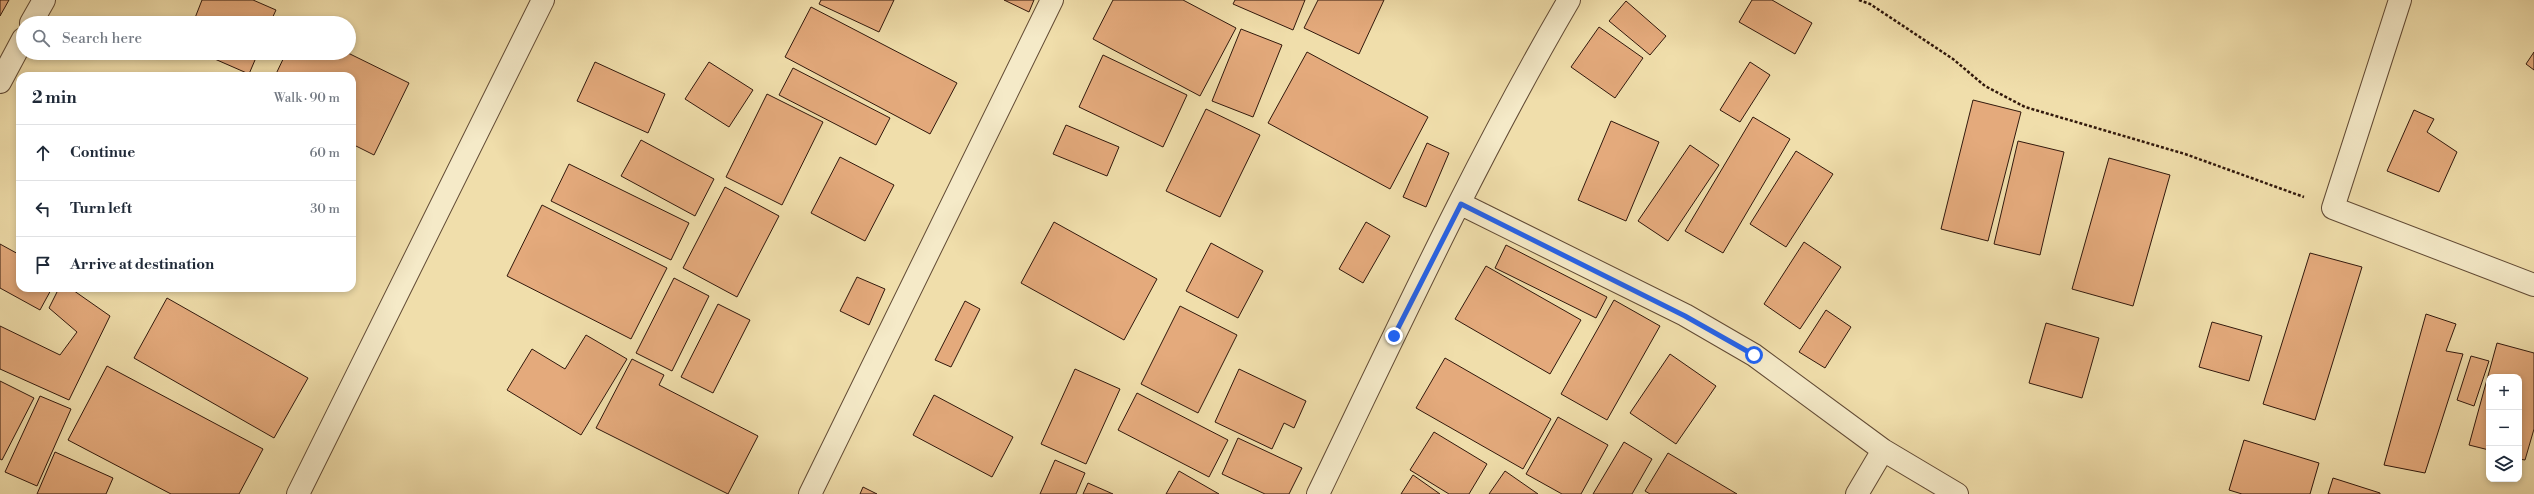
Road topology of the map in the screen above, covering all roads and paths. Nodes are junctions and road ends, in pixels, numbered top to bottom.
1 (44, 0) edge
2 (543, 0) edge
3 (1052, 0) edge
4 (1569, 0) edge
5 (1859, 0) edge
6 (2400, 0) edge
7 (36, 16) edge
8 (16, 52) edge
9 (0, 82) edge
10 (1461, 204) junction
11 (2333, 208) junction
12 (2534, 285) edge
13 (1883, 450) junction
14 (298, 494) edge
15 (810, 494) edge
16 (1318, 494) edge
17 (1858, 494) edge
18 (1957, 494) edge

1 - 7 street
2 - 14 street
3 - 15 street
4 - 10 street
5 - 11 path
6 - 11 street
8 - 9 street
10 - 13 street
10 - 16 street
11 - 12 street
13 - 17 street
13 - 18 street

